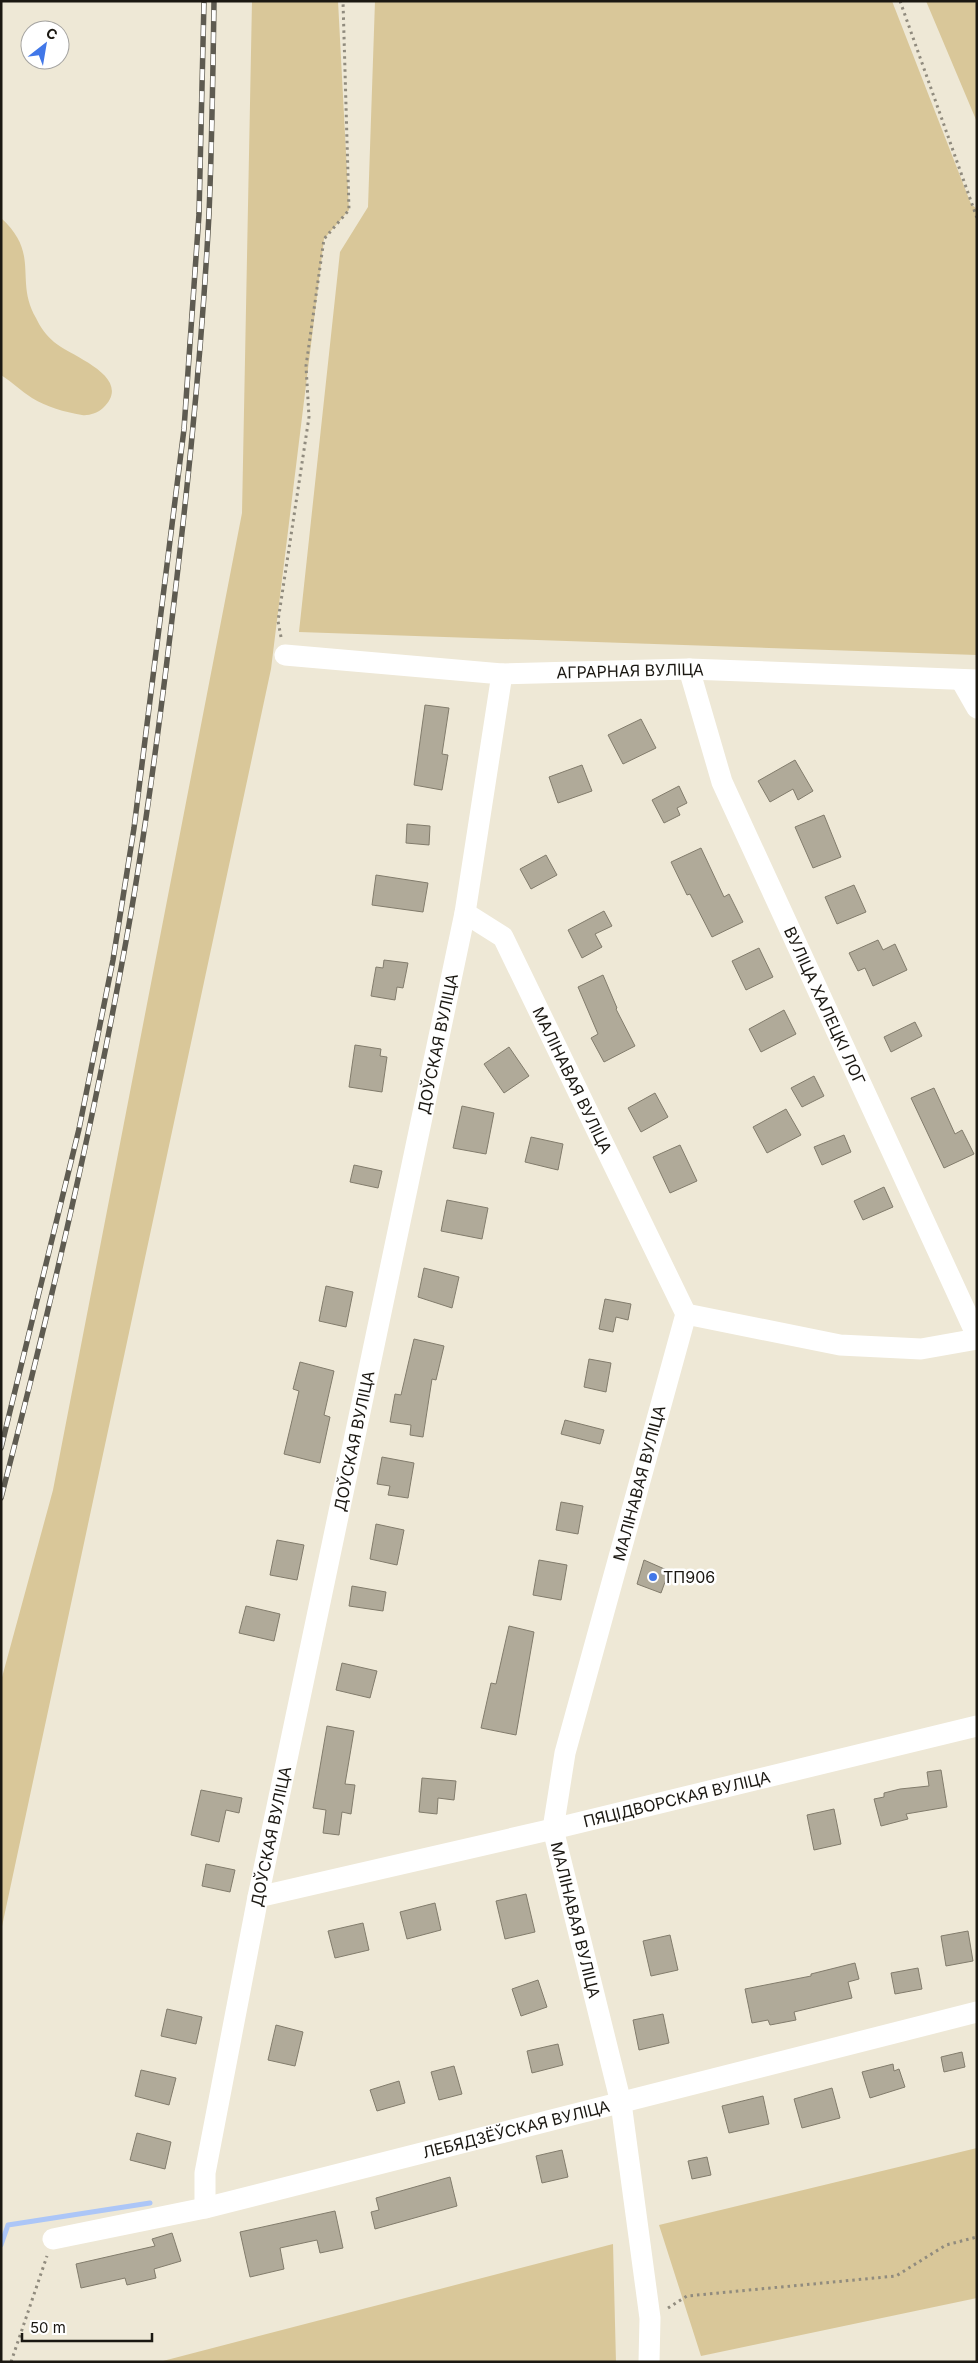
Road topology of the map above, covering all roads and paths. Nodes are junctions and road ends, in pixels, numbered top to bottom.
1 (343, 1) edge
2 (900, 1) edge
3 (977, 218) edge
4 (285, 655) joint
5 (689, 669) junction
6 (502, 674) junction
7 (969, 680) edge
8 (977, 708) edge
9 (465, 913) junction
10 (686, 1314) junction
11 (977, 1338) edge
12 (977, 1726) edge
13 (553, 1829) junction
14 (258, 1897) junction
15 (977, 2012) edge
16 (621, 2103) junction
17 (205, 2208) junction
18 (977, 2237) edge
19 (53, 2239) joint
20 (650, 2318) junction
21 (11, 2362) edge
22 (649, 2362) edge

1 - 4 path
2 - 3 path
4 - 6 street, АГРАРНАЯ ВУЛІЦА
5 - 6 street, АГРАРНАЯ ВУЛІЦА
5 - 7 street, АГРАРНАЯ ВУЛІЦА
5 - 11 street, ВУЛІЦА ХАЛЕЦКІ ЛОГ
6 - 9 street, ДОЎСКАЯ ВУЛІЦА
7 - 8 street
9 - 10 street, МАЛІНАВАЯ ВУЛІЦА
9 - 14 street, ДОЎСКАЯ ВУЛІЦА
10 - 11 street
10 - 13 street, МАЛІНАВАЯ ВУЛІЦА
12 - 13 street, ПЯЦІДВОРСКАЯ ВУЛІЦА
13 - 14 street, ПЯЦІДВОРСКАЯ ВУЛІЦА
13 - 16 street, МАЛІНАВАЯ ВУЛІЦА
14 - 17 street, ДОЎСКАЯ ВУЛІЦА
15 - 16 street, ЛЕБЯДЗЁЎСКАЯ ВУЛІЦА
16 - 17 street, ЛЕБЯДЗЁЎСКАЯ ВУЛІЦА
16 - 20 street, МАЛІНАВАЯ ВУЛІЦА
17 - 19 street, ЛЕБЯДЗЁЎСКАЯ ВУЛІЦА
18 - 20 path
19 - 21 path
20 - 22 street, МАЛІНАВАЯ ВУЛІЦА

